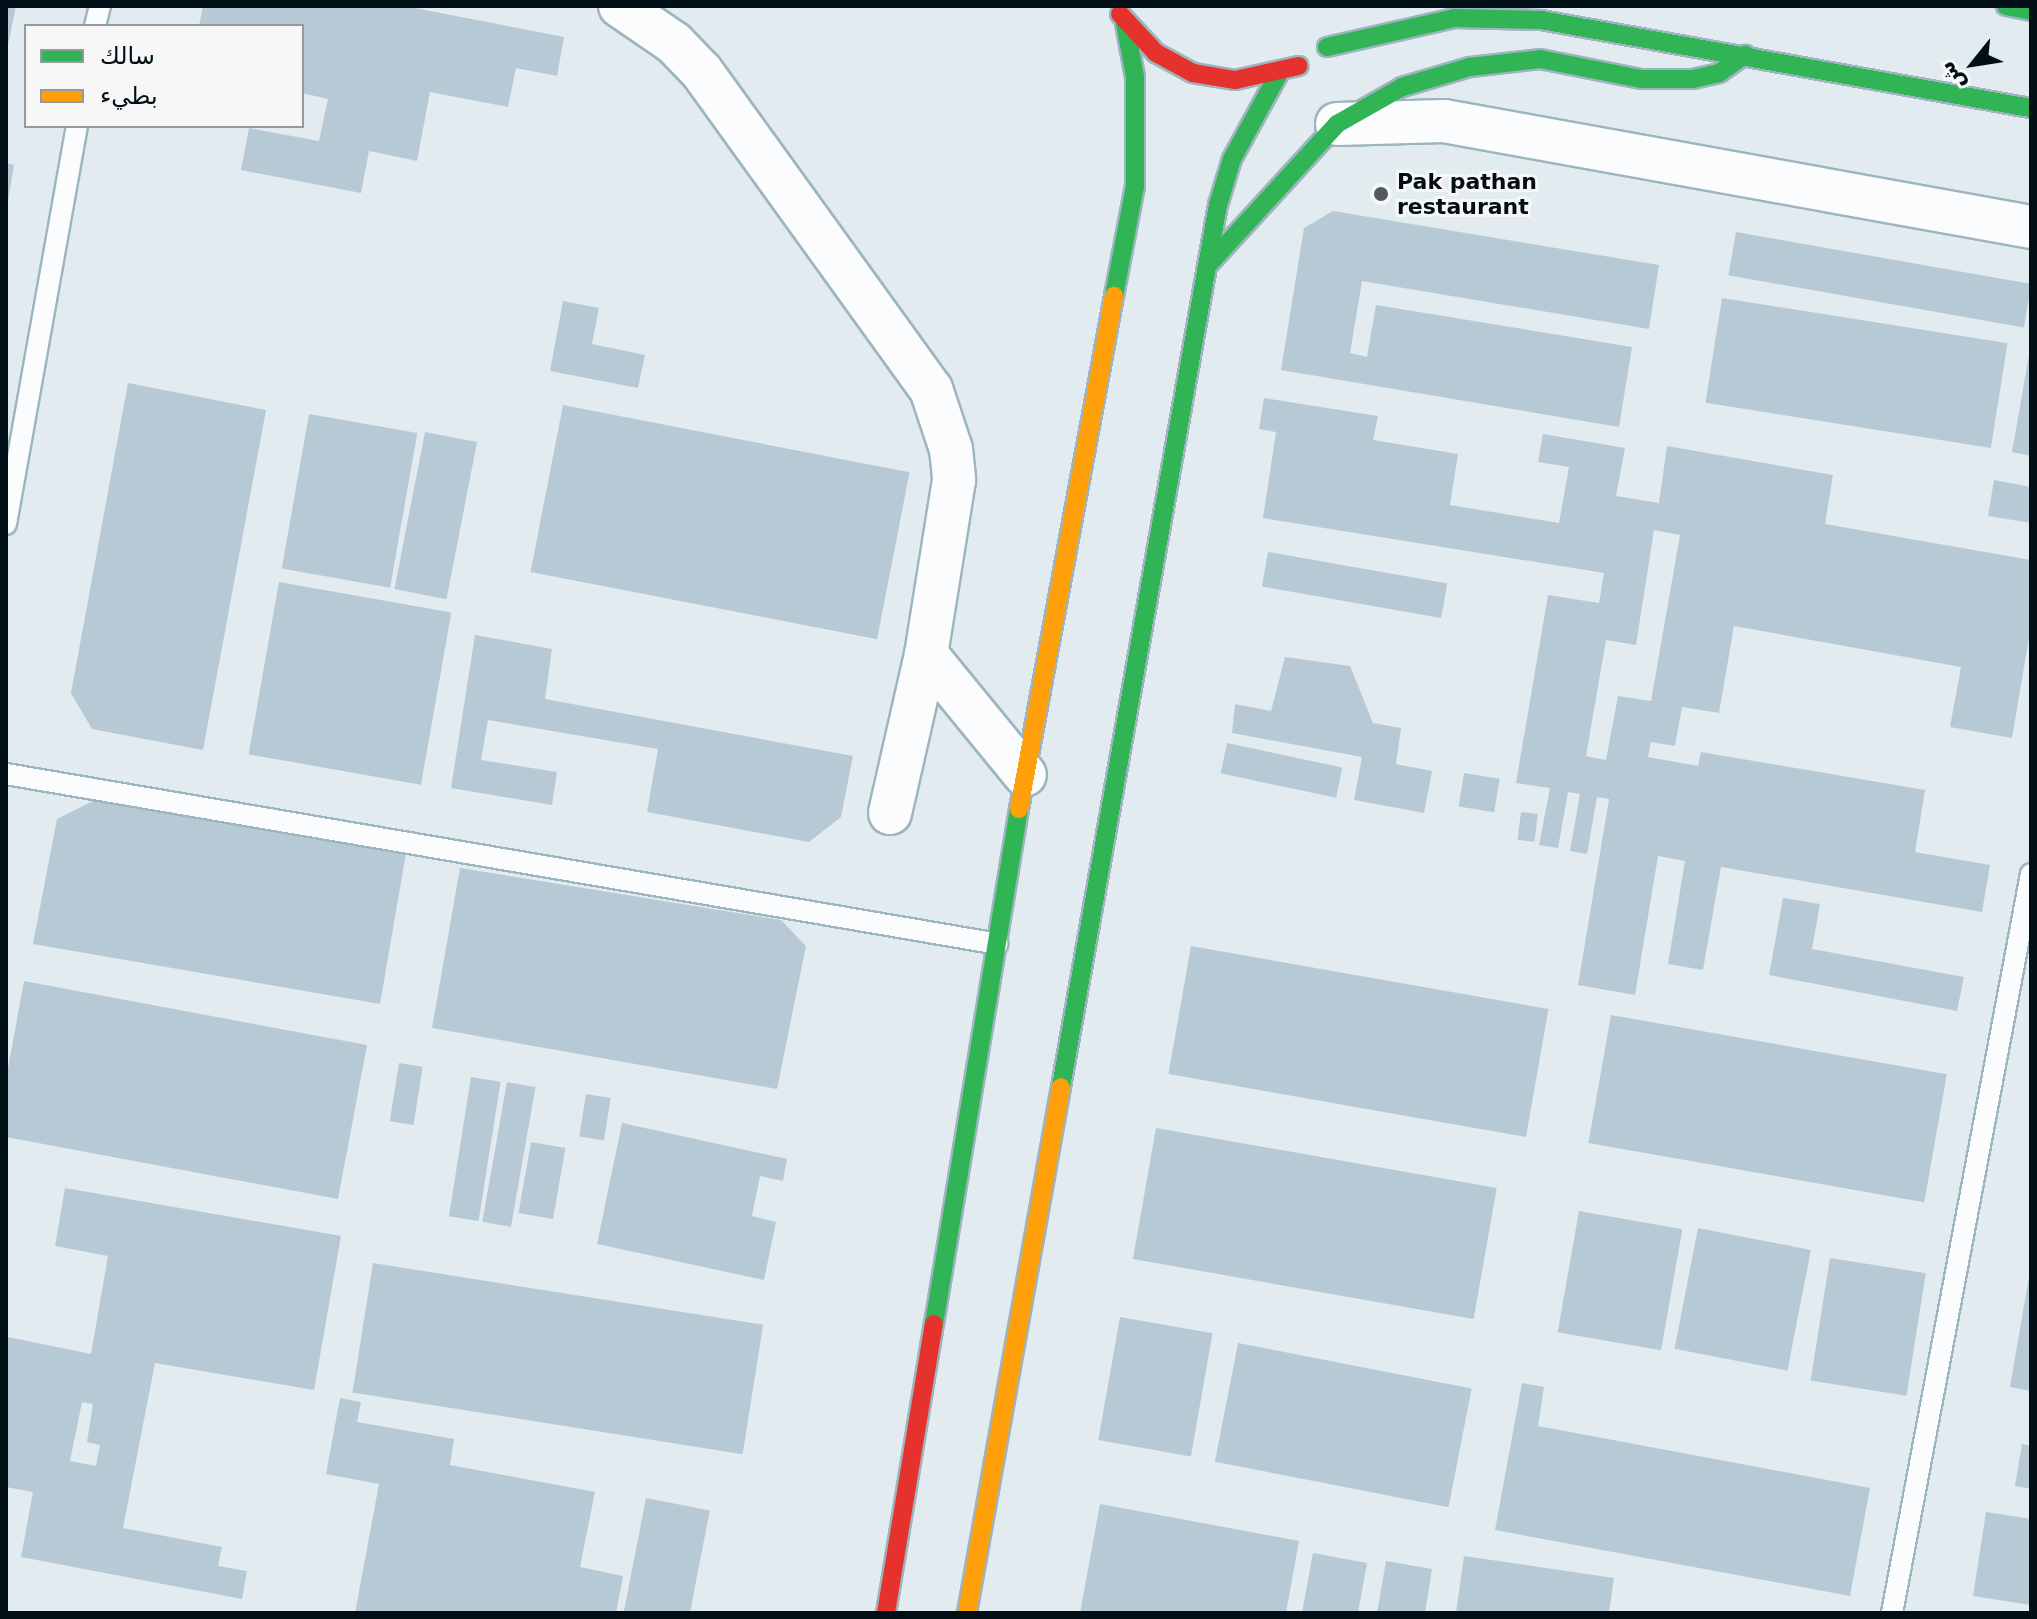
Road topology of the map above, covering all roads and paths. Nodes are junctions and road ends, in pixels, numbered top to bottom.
1 (620, 6) edge
2 (1115, 6) edge
3 (2006, 6) edge
4 (2031, 11) edge
5 (1350, 18) dead end
6 (1125, 23) junction
7 (1327, 47) junction
8 (1745, 55) junction
9 (1278, 75) junction
10 (2031, 108) edge
11 (1337, 124) junction
12 (77, 128) edge
13 (2031, 227) edge
14 (1207, 266) junction
15 (6, 524) edge
16 (926, 654) junction
17 (6, 774) edge
18 (1025, 775) junction
19 (890, 813) dead end
20 (2031, 874) edge
21 (998, 944) junction
22 (886, 1613) edge
23 (967, 1613) edge
24 (1892, 1613) edge

1 - 16 street
2 - 6 main road
3 - 4 main road
5 - 7 main road
6 - 9 main road
6 - 18 main road
7 - 8 main road
7 - 9 main road
8 - 10 main road
8 - 11 main road
9 - 14 main road
11 - 13 street
11 - 14 main road
12 - 15 lane
14 - 23 main road
16 - 18 street
16 - 19 street
17 - 21 lane
18 - 21 main road
20 - 24 lane
21 - 22 main road

